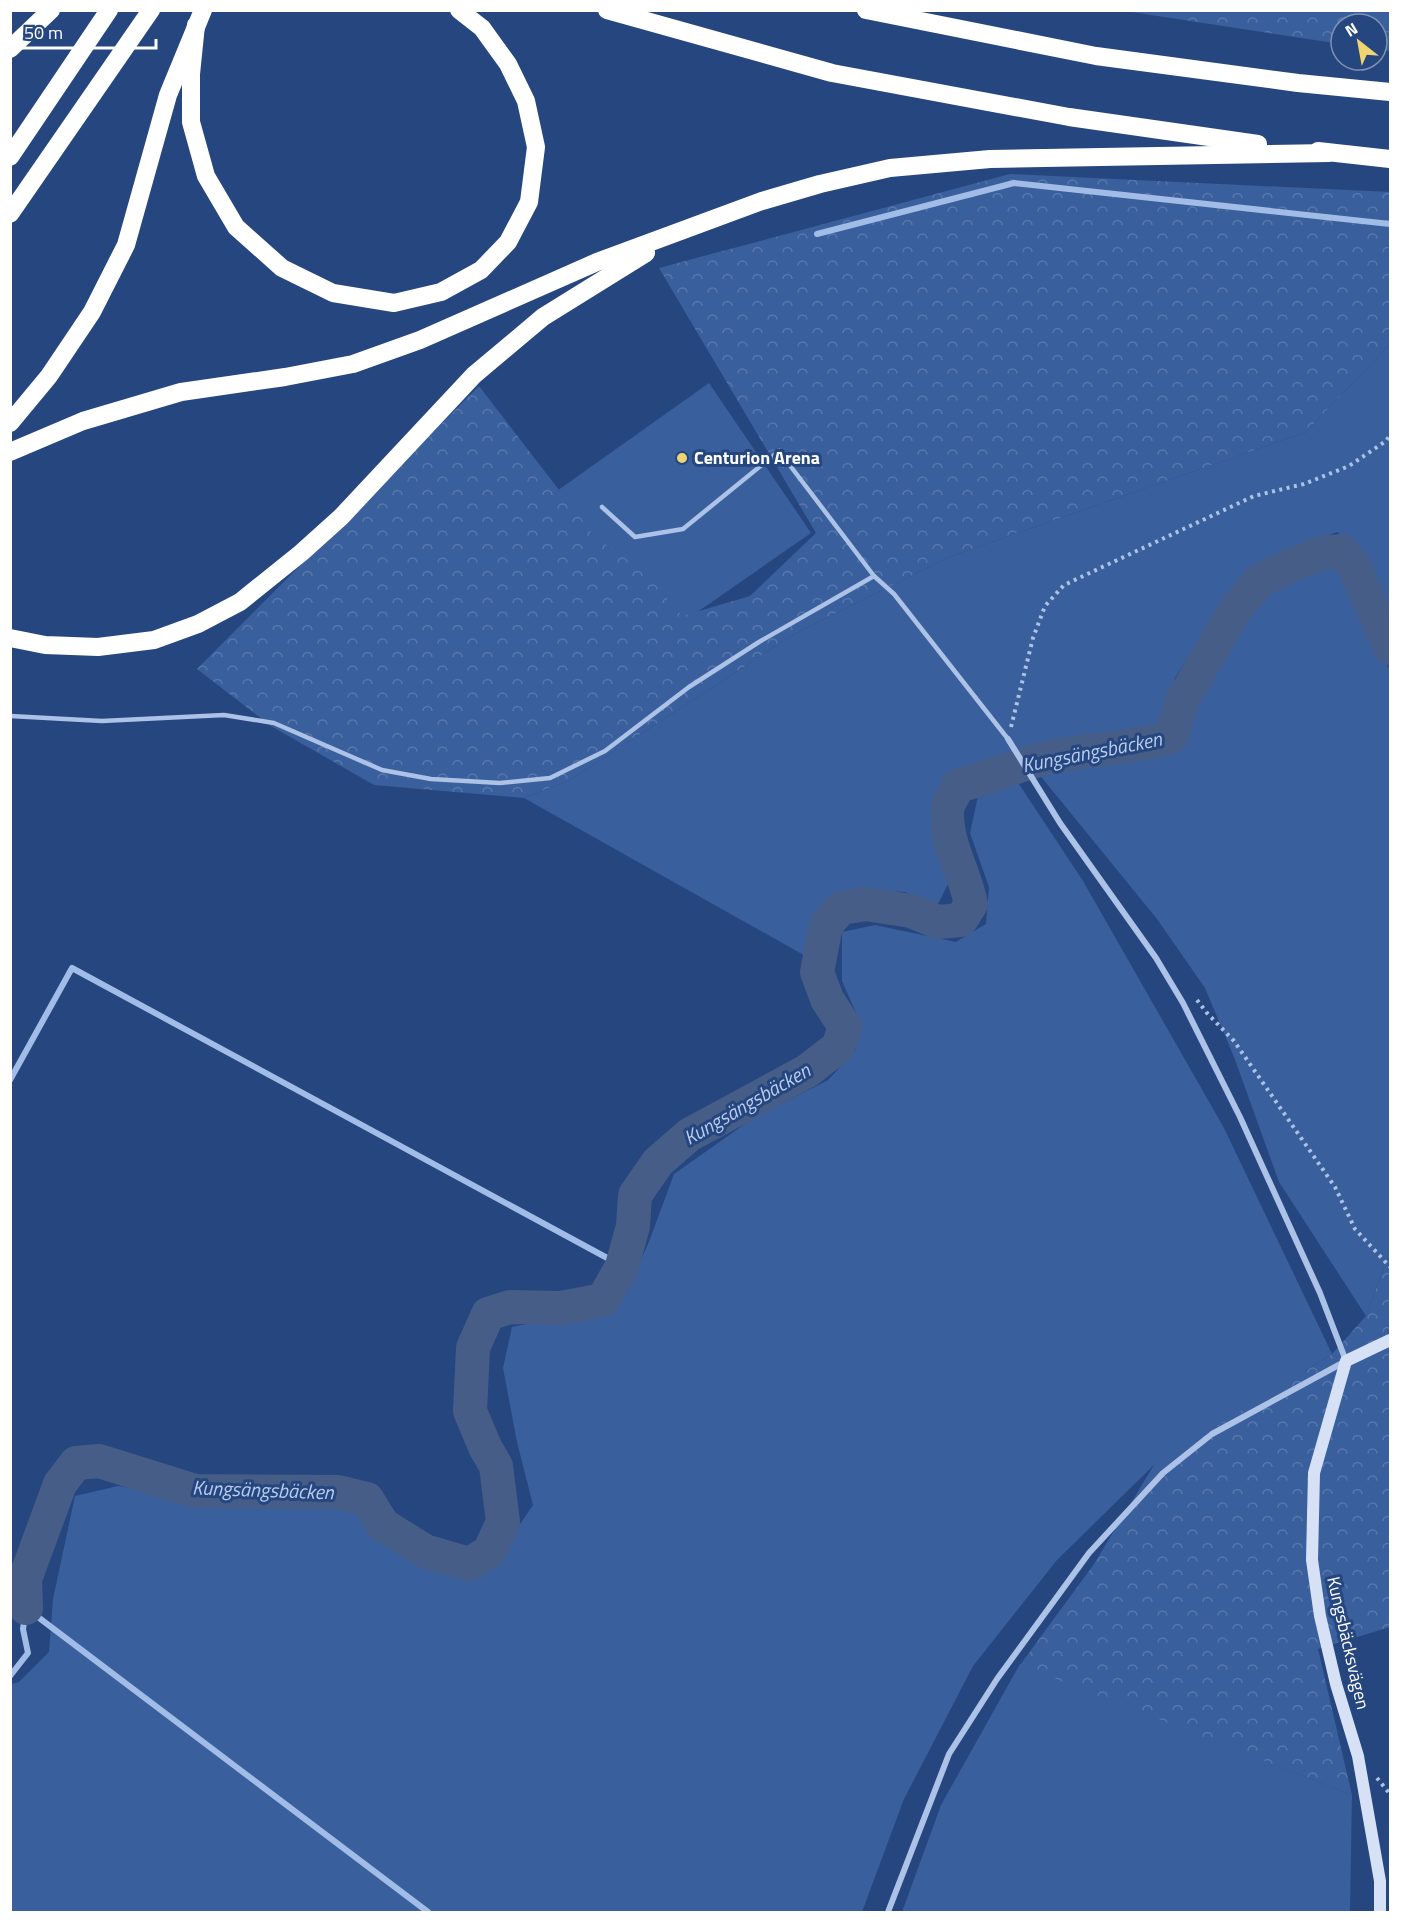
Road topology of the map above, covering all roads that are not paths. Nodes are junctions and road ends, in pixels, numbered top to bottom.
1 (51, 10) edge
2 (109, 10) edge
3 (151, 10) edge
4 (459, 10) edge
5 (607, 10) edge
6 (866, 10) edge
7 (200, 18) edge
8 (10, 49) edge
9 (1390, 92) edge
10 (1329, 153) junction
11 (10, 157) edge
12 (1390, 159) edge
13 (10, 214) edge
14 (681, 232) junction
15 (10, 423) edge
16 (10, 452) edge
17 (602, 507) dead end
18 (874, 576) junction
19 (10, 639) edge
20 (10, 716) edge
21 (1008, 739) joint
22 (1390, 1340) edge
23 (1346, 1361) junction
24 (888, 1912) edge
25 (1380, 1912) edge

1 - 8 highway
2 - 11 highway
3 - 13 highway
4 - 7 highway
5 - 10 highway
6 - 9 highway
7 - 15 highway
10 - 12 highway
10 - 14 highway
14 - 16 highway
14 - 19 highway
17 - 18 lane
18 - 20 lane
18 - 21 lane
21 - 23 street
22 - 23 street
23 - 24 street
23 - 25 street, Kungsbäcksvägen

